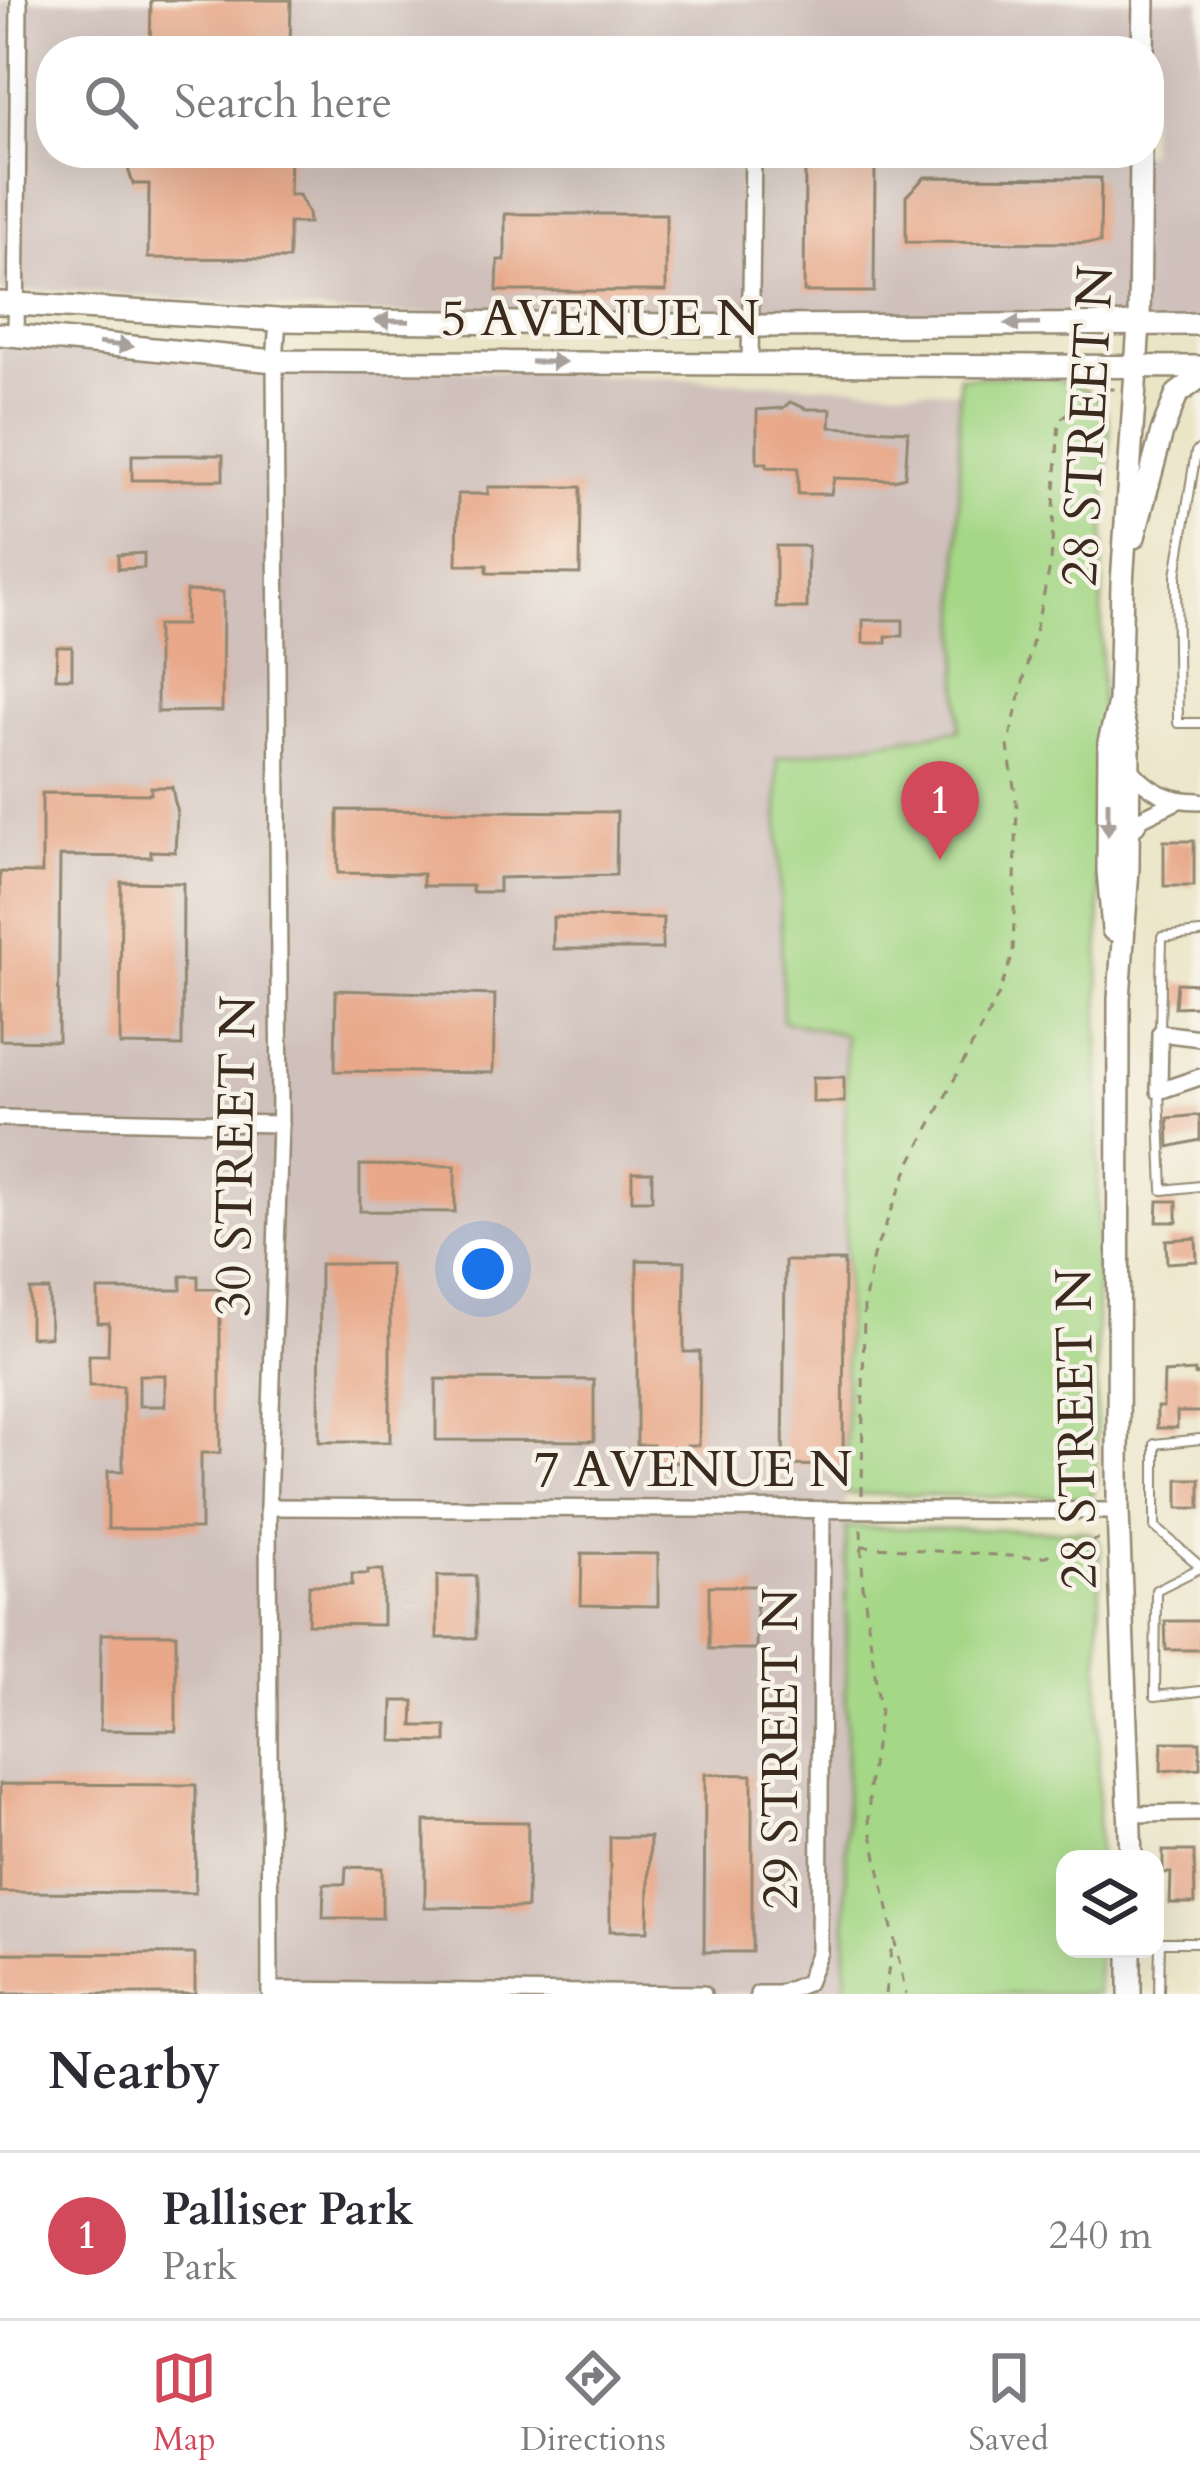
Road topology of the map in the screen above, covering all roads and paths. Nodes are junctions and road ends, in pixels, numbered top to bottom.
1 (19, 0) edge
2 (1144, 0) edge
3 (1143, 36) edge
4 (753, 168) edge
5 (1142, 168) edge
6 (8, 303) edge
7 (278, 320) junction
8 (1139, 324) junction
9 (1200, 324) edge
10 (751, 326) junction
11 (8, 334) edge
12 (275, 361) junction
13 (750, 362) junction
14 (1200, 367) edge
15 (1200, 377) edge
16 (1135, 378) junction
17 (1200, 449) edge
18 (1122, 584) junction
19 (1119, 703) junction
20 (1200, 723) edge
21 (1129, 767) junction
22 (1178, 801) junction
23 (1200, 801) edge
24 (1128, 837) junction
25 (1200, 933) edge
26 (1119, 999) junction
27 (1160, 1033) junction
28 (1200, 1038) edge
29 (1200, 1077) edge
30 (1159, 1091) junction
31 (0, 1118) edge
32 (280, 1124) junction
33 (1200, 1186) edge
34 (1200, 1439) edge
35 (268, 1507) junction
36 (862, 1510) junction
37 (1118, 1511) junction
38 (822, 1513) junction
39 (1119, 1539) junction
40 (861, 1546) junction
41 (1200, 1567) edge
42 (1200, 1691) edge
43 (1131, 1814) junction
44 (1200, 1814) edge
45 (1131, 1850) edge
46 (893, 1936) junction
47 (1200, 1942) edge
48 (1130, 1958) edge
49 (270, 1992) edge
50 (703, 1994) edge
51 (758, 1994) edge
52 (884, 1994) edge
53 (906, 1994) edge
54 (1130, 1994) edge
55 (1159, 1994) edge

1 - 6 street
2 - 3 main road
4 - 10 street
5 - 8 main road, 28 STREET N
6 - 7 main road, 5 AVENUE N
6 - 11 street
10 -> 7 main road, 5 AVENUE N
7 - 12 street, 30 STREET N
8 - 9 main road, 5 AVENUE N
8 -> 10 main road, 5 AVENUE N
8 - 16 main road, 28 STREET N
10 - 13 street
11 -> 12 main road, 5 AVENUE N
12 -> 13 main road, 5 AVENUE N
12 - 32 street, 30 STREET N
13 - 16 main road, 5 AVENUE N
14 - 16 main road, 5 AVENUE N
15 - 18 main road
16 - 18 main road, 28 STREET N
16 - 36 path
17 - 20 lane
18 - 19 main road, 28 STREET N
19 - 21 main road, 28 STREET N
19 -> 26 main road, 28 STREET N
21 - 22 street
21 - 24 main road, 28 STREET N
22 - 23 street
22 - 24 street
24 - 26 main road, 28 STREET N
25 - 27 lane
26 - 37 main road, 28 STREET N
27 - 28 street
27 - 30 street
29 - 30 street
30 - 33 lane
31 - 32 street
32 - 35 street, 30 STREET N
34 - 41 lane
35 - 38 street, 7 AVENUE N
35 - 49 street, 30 STREET N
36 - 37 street, 7 AVENUE N
36 - 38 street, 7 AVENUE N
36 - 40 path
37 - 39 main road, 28 STREET N
38 - 51 street, 29 STREET N
39 - 40 path
39 - 43 main road, 28 STREET N
40 - 46 path
41 - 42 lane
43 - 44 street
43 - 45 main road, 28 STREET N
46 - 52 path
46 - 53 path
47 - 55 lane
48 - 54 main road
49 - 50 street

